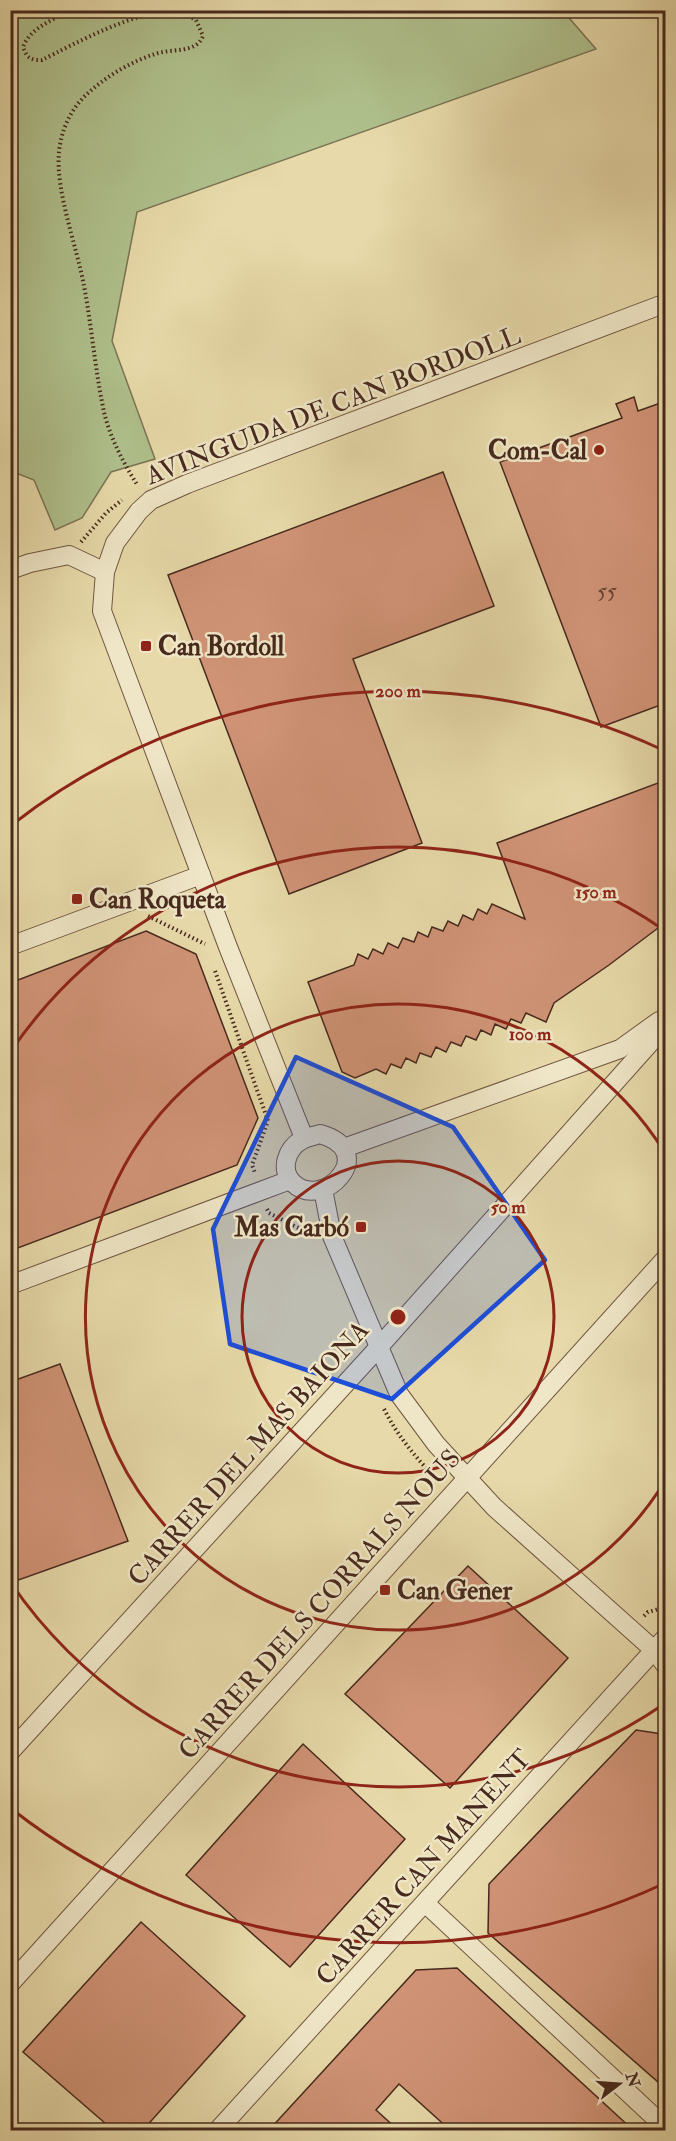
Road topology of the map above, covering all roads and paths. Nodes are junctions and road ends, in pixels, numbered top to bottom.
1 (70, 10) edge
2 (666, 303) edge
3 (132, 491) dead end
4 (127, 496) dead end
5 (69, 555) junction
6 (10, 570) edge
7 (105, 572) junction
8 (201, 875) junction
9 (10, 946) edge
10 (666, 1017) edge
11 (666, 1025) edge
12 (304, 1138) junction
13 (344, 1148) junction
14 (290, 1180) junction
15 (322, 1189) junction
16 (666, 1258) edge
17 (10, 1285) edge
18 (378, 1348) junction
19 (467, 1479) junction
20 (660, 1643) edge
21 (666, 1666) edge
22 (10, 1752) edge
23 (424, 1903) junction
24 (10, 1984) edge
25 (666, 2128) edge
26 (218, 2130) edge

1 - 3 path
2 - 7 street, AVINGUDA DE CAN BORDOLL
4 - 5 path
5 - 6 street
5 - 7 street
7 - 8 street, AVINGUDA DE CAN BORDOLL
8 - 9 street
8 - 12 street, AVINGUDA DE CAN BORDOLL
10 - 13 street
11 - 18 street, CARRER DEL MAS BAIONA
12 - 13 street
12 - 14 street
13 - 15 street
14 - 15 street
14 - 17 street
15 - 18 street
16 - 19 street, CARRER DELS CORRALS NOUS
18 - 19 street
18 - 22 street, CARRER DEL MAS BAIONA
19 - 20 street
19 - 24 street, CARRER DELS CORRALS NOUS
20 - 21 street
20 - 23 street, CARRER CAN MANENT
23 - 25 street
23 - 26 street, CARRER CAN MANENT

